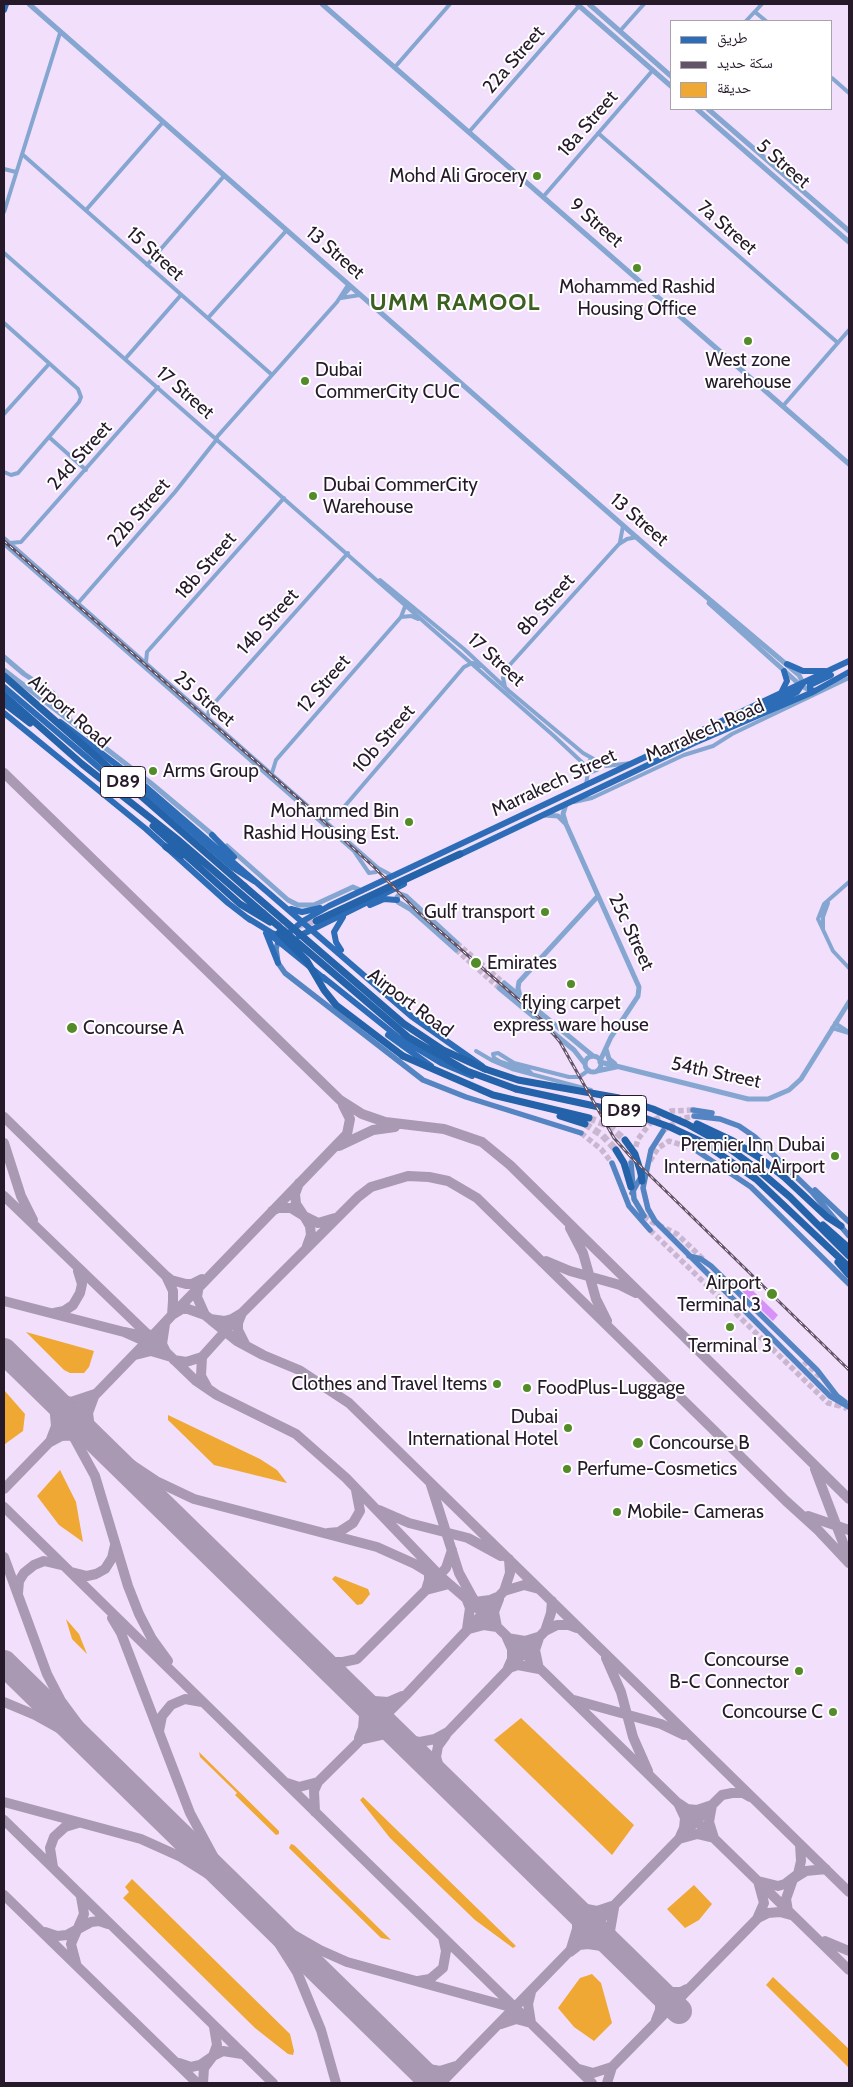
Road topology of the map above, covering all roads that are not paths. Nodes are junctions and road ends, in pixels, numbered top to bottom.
1 (8, 4) edge
2 (25, 4) edge
3 (28, 4) edge
4 (322, 4) edge
5 (450, 4) edge
6 (589, 4) edge
7 (644, 4) edge
8 (762, 4) edge
9 (578, 5) edge
10 (4, 9) edge
11 (34, 10) junction
12 (755, 12) junction
13 (747, 20) edge
14 (765, 20) edge
15 (620, 31) junction
16 (60, 33) junction
17 (395, 67) junction
18 (653, 70) junction
19 (670, 74) edge
20 (833, 79) edge
21 (670, 85) edge
22 (849, 93) edge
23 (698, 110) edge
24 (709, 110) edge
25 (162, 122) junction
26 (469, 132) junction
27 (598, 133) junction
28 (22, 154) junction
29 (4, 169) edge
30 (16, 172) junction
31 (224, 176) junction
32 (4, 187) edge
33 (11, 189) junction
34 (543, 196) junction
35 (4, 209) edge
36 (86, 210) junction
37 (286, 231) junction
38 (849, 232) edge
39 (849, 242) edge
40 (4, 253) edge
41 (147, 265) junction
42 (349, 286) junction
43 (181, 295) junction
44 (360, 295) junction
45 (339, 300) junction
46 (208, 318) junction
47 (4, 324) edge
48 (849, 330) edge
49 (838, 343) junction
50 (125, 359) junction
51 (49, 364) junction
52 (271, 374) junction
53 (158, 388) junction
54 (783, 406) junction
55 (4, 414) edge
56 (49, 437) junction
57 (216, 438) junction
58 (849, 464) edge
59 (86, 470) junction
60 (4, 472) edge
61 (284, 498) junction
62 (623, 526) junction
63 (4, 538) edge
64 (636, 538) junction
65 (21, 542) junction
66 (10, 543) junction
67 (4, 544) edge
68 (619, 544) junction
69 (21, 552) junction
70 (348, 554) junction
71 (406, 600) junction
72 (79, 602) junction
73 (406, 606) junction
74 (401, 617) junction
75 (423, 621) junction
76 (135, 652) junction
77 (147, 652) junction
78 (4, 657) edge
79 (463, 657) junction
80 (146, 662) junction
81 (849, 663) edge
82 (470, 664) junction
83 (484, 666) junction
84 (786, 668) junction
85 (4, 670) edge
86 (460, 671) junction
87 (829, 671) junction
88 (849, 672) edge
89 (4, 676) edge
90 (849, 678) edge
91 (802, 684) junction
92 (41, 685) junction
93 (4, 687) edge
94 (504, 687) junction
95 (814, 691) junction
96 (781, 693) junction
97 (4, 695) edge
98 (41, 699) junction
99 (4, 703) edge
100 (209, 709) junction
101 (200, 710) junction
102 (4, 713) edge
103 (46, 714) junction
104 (208, 717) junction
105 (38, 726) junction
106 (77, 727) junction
107 (722, 732) junction
108 (583, 753) junction
109 (578, 758) junction
110 (633, 763) junction
111 (272, 772) junction
112 (585, 786) junction
113 (122, 797) junction
114 (568, 802) junction
115 (541, 815) junction
116 (326, 820) junction
117 (566, 824) junction
118 (212, 835) junction
119 (166, 847) junction
120 (355, 849) junction
121 (460, 854) junction
122 (378, 868) junction
123 (246, 874) junction
124 (395, 876) junction
125 (254, 881) junction
126 (849, 882) edge
127 (393, 889) junction
128 (362, 891) junction
129 (229, 893) junction
130 (598, 896) junction
131 (397, 900) junction
132 (285, 906) junction
133 (329, 906) junction
134 (588, 907) junction
135 (359, 909) junction
136 (604, 909) junction
137 (263, 914) junction
138 (246, 917) junction
139 (316, 921) tunnel mouth
140 (270, 922) tunnel mouth
141 (300, 923) junction
142 (314, 930) junction
143 (266, 932) junction
144 (306, 933) junction
145 (287, 936) junction
146 (457, 943) tunnel mouth
147 (456, 950) tunnel mouth
148 (278, 963) junction
149 (353, 964) junction
150 (849, 968) edge
151 (326, 980) junction
152 (504, 983) tunnel mouth
153 (499, 988) tunnel mouth
154 (383, 991) junction
155 (520, 996) junction
156 (849, 1002) edge
157 (378, 1023) junction
158 (834, 1025) junction
159 (849, 1032) edge
160 (605, 1048) junction
161 (476, 1051) dead end
162 (594, 1056) junction
163 (600, 1061) junction
164 (586, 1064) junction
165 (618, 1067) junction
166 (485, 1070) junction
167 (589, 1070) junction
168 (597, 1071) junction
169 (532, 1074) junction
170 (459, 1082) junction
171 (516, 1089) junction
172 (595, 1092) junction
173 (693, 1113) tunnel mouth
174 (665, 1114) junction
175 (587, 1121) tunnel mouth
176 (663, 1131) tunnel mouth
177 (581, 1133) tunnel mouth
178 (625, 1140) tunnel mouth
179 (694, 1149) tunnel mouth
180 (616, 1150) tunnel mouth
181 (612, 1163) tunnel mouth
182 (631, 1163) tunnel mouth
183 (794, 1173) junction
184 (643, 1178) junction
185 (632, 1190) junction
186 (638, 1209) junction
187 (803, 1209) junction
188 (644, 1216) tunnel mouth
189 (636, 1217) junction
190 (849, 1222) edge
191 (840, 1226) junction
192 (810, 1229) junction
193 (650, 1230) tunnel mouth
194 (849, 1236) edge
195 (849, 1248) edge
196 (849, 1256) edge
197 (849, 1268) edge
198 (849, 1275) edge
199 (849, 1284) edge
200 (849, 1407) edge

1 - 10 main road
2 - 11 street, 13 Street
3 - 11 street, 13 Street
4 - 17 street, 9 Street
5 - 17 street
6 - 15 street
7 - 15 street
8 - 12 street
9 - 18 street
9 - 26 street, 22a Street
11 - 16 street, 13 Street
12 - 13 street
12 - 14 street
15 - 19 street
16 - 25 street, 13 Street
16 - 28 street
17 - 26 street, 9 Street
18 - 21 street
18 - 27 street, 18a Street
20 - 22 street
23 - 39 street, 5 Street
24 - 38 street, 5 Street
25 - 31 street, 13 Street
25 - 36 street
26 - 34 street, 9 Street
27 - 34 street, 18a Street
27 - 49 street, 7a Street
28 - 30 street
28 - 36 street, 15 Street
29 - 30 street
30 - 33 street
31 - 37 street, 13 Street
31 - 41 street
32 - 33 street
33 - 35 street
34 - 54 street, 9 Street
36 - 41 street, 15 Street
37 - 42 street, 13 Street
37 - 46 street
40 - 50 street, 17 Street
41 - 43 street, 15 Street
42 - 44 street, 13 Street
42 - 45 street, 22b Street
43 - 46 street, 15 Street
43 - 50 street
44 - 45 street
44 - 62 street, 13 Street
45 - 52 street, 22b Street
46 - 52 street, 15 Street
47 - 51 street
48 - 49 street
49 - 54 street
50 - 53 street, 17 Street
51 - 55 street
51 - 56 street
52 - 57 street, 22b Street
53 - 57 street, 17 Street
53 - 59 street, 24d Street
54 - 58 street, 9 Street
56 - 59 street
56 - 60 street
57 - 61 street, 17 Street
57 - 72 street, 22b Street
59 - 65 street, 24d Street
61 - 70 street, 17 Street
61 - 77 street, 18b Street
62 - 64 street, 13 Street
62 - 68 street, 8b Street
63 - 66 street, 25 Street
64 - 68 street, 8b Street
64 - 84 street, 13 Street
65 - 66 street
65 - 69 street
66 - 69 street, 25 Street
67 - 120 street, 25 Street
68 - 94 street, 8b Street
69 - 72 street, 25 Street
70 - 71 street, 17 Street
70 - 73 street, 17 Street
70 - 100 street, 14b Street
71 - 73 street, 12 Street
71 - 83 street, 17 Street
72 - 76 street, 25 Street
73 - 74 street, 12 Street
73 - 75 street, 17 Street
74 - 75 street
74 - 111 street, 12 Street
75 - 79 street, 17 Street
76 - 77 street
76 - 80 street, 25 Street
77 - 80 street
78 - 92 street
79 - 82 street, 17 Street
79 - 86 street, 10b Street
80 - 101 street, 25 Street
81 - 87 main road, Marrakech Street
81 - 95 main road
82 - 83 street
82 - 86 street, 10b Street
82 - 109 street, 17 Street
83 - 94 street, 17 Street
84 - 87 main road
84 - 91 street, 13 Street
84 - 96 main road
85 - 98 street
86 - 116 street, 10b Street
87 - 91 main road, Marrakech Street
88 - 95 main road, Marrakech Street
89 - 103 highway, Airport Road / D89
90 - 114 street, Marrakech Road
91 - 95 street, 13 Street
91 - 96 main road, Marrakech Street
91 - 107 main road
92 - 98 street
92 - 106 street
93 - 125 main road, bridge
94 - 108 street, 17 Street
95 - 107 main road, Marrakech Street
96 - 110 main road, Marrakech Street
97 - 105 highway, Airport Road / D89
98 - 106 street
99 - 105 highway
100 - 101 street
100 - 104 street
101 - 104 street, 25 Street
102 - 119 main road
103 - 123 main road
103 - 166 highway, Airport Road / D89, bridge
104 - 111 street, 25 Street
105 - 113 highway, Airport Road / D89
106 - 118 street
107 - 114 main road, Marrakech Street
108 - 109 street
108 - 110 street, 17 Street
109 - 112 street, 17 Street
110 - 112 main road, Marrakech Street
111 - 116 street, 25 Street
112 - 124 main road, Marrakech Street
113 - 129 highway
113 - 137 highway, Airport Road / D89
114 - 115 main road, Marrakech Street
114 - 117 street, 25c Street
115 - 117 street
115 - 121 main road, Marrakech Street
116 - 120 street, 25 Street
117 - 130 street, 25c Street
118 - 123 main road
118 - 128 street
119 - 129 highway
119 - 138 main road
120 - 122 street, 25 Street
120 - 122 street, 25 Street
121 - 127 main road, Marrakech Street
121 - 139 highway
122 - 124 street, 25 Street
123 - 125 main road
124 - 128 main road, Marrakech Street
125 - 132 main road
126 - 150 street
127 - 135 main road
127 - 142 main road
128 - 133 main road, Marrakech Street
129 - 140 highway
130 - 134 street
130 - 136 street, 25c Street
131 - 135 main road
131 - 146 street
131 - 147 street
132 - 133 main road
132 - 141 main road
133 - 141 main road, Marrakech Street
134 - 136 street
134 - 155 street
135 - 149 main road
136 - 160 street, 25c Street
137 - 170 highway, bridge
137 - 171 highway, Airport Road / D89, bridge
138 - 143 main road
138 - 145 main road
141 - 142 main road
141 - 145 main road
142 - 144 main road
142 - 149 main road
143 - 145 main road
143 - 148 main road
144 - 145 main road
144 - 154 main road
145 - 148 main road
145 - 151 main road
145 - 151 main road
148 - 177 main road
149 - 154 main road
151 - 157 main road
152 - 155 street
153 - 164 street
154 - 166 main road
155 - 162 street
156 - 158 street, 54th Street
157 - 170 main road
157 - 171 main road
158 - 159 street
158 - 165 street, 54th Street
160 - 162 street, 25c Street
160 - 163 street, 25c Street
160 - 165 street
161 - 169 street
162 - 163 street
162 - 164 street
163 - 165 street, 54th Street
163 - 168 street
164 - 167 street
165 - 168 street, 54th Street
166 - 172 highway, Airport Road / D89
167 - 168 street
167 - 169 street
169 - 172 street
170 - 175 highway
171 - 192 highway, Airport Road / D89
172 - 174 highway, Airport Road / D89
173 - 183 main road
174 - 187 highway, Airport Road / D89
174 - 191 highway
176 - 184 main road
178 - 184 highway
179 - 199 main road
180 - 185 highway
181 - 189 main road
182 - 185 main road
183 - 190 main road
183 - 191 main road
184 - 185 main road
184 - 200 main road
185 - 186 main road
186 - 188 main road
186 - 189 main road
187 - 195 highway
187 - 196 highway, Airport Road / D89
189 - 193 main road
191 - 194 main road
192 - 197 highway, Airport Road / D89
192 - 198 highway

